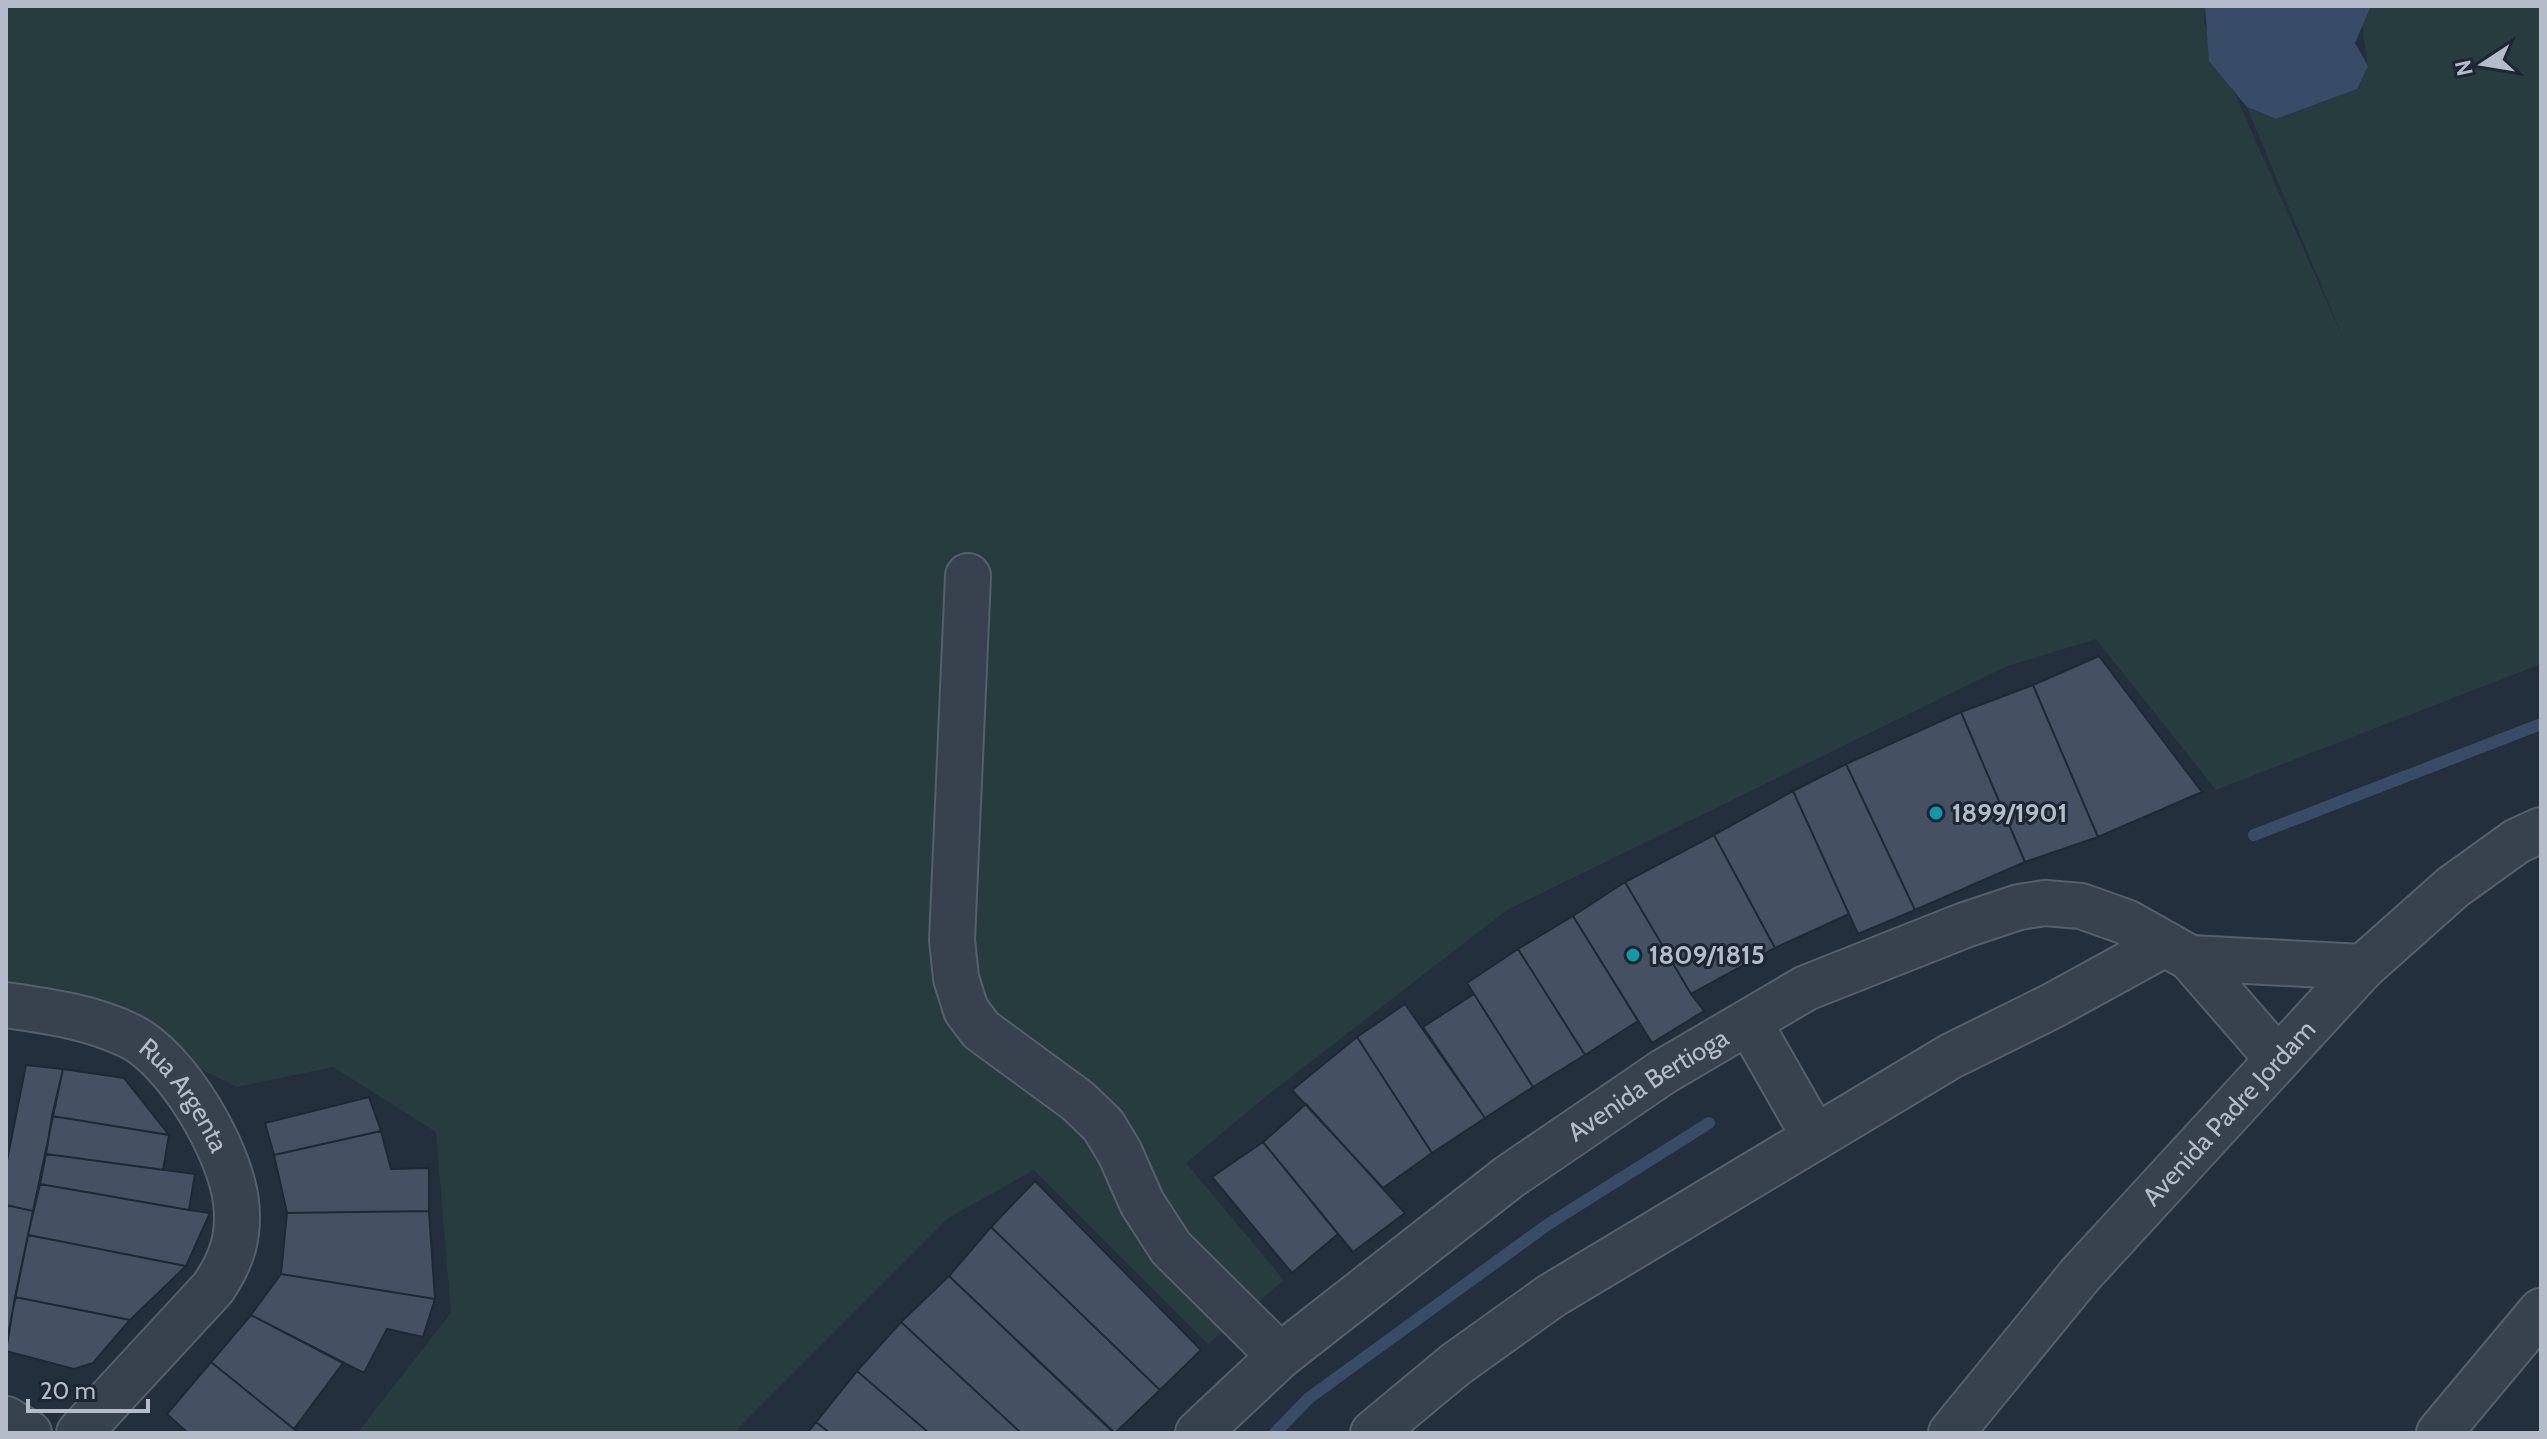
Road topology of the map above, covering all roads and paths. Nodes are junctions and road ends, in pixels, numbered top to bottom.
1 (968, 576) dead end
2 (2541, 830) edge
3 (2178, 951) junction
4 (2363, 967) junction
5 (6, 1005) edge
6 (1749, 1022) junction
7 (2277, 1058) junction
8 (1814, 1136) junction
9 (2541, 1311) edge
10 (1280, 1356) junction
11 (6, 1419) edge
12 (29, 1433) edge
13 (79, 1433) edge
14 (1198, 1433) edge
15 (1373, 1433) edge
16 (1951, 1433) edge
17 (2439, 1433) edge

1 - 10 street
2 - 4 street, Avenida Padre Jordam
3 - 4 street
3 - 6 street, Avenida Bertioga
3 - 7 street, Avenida Bertioga
3 - 8 street
4 - 7 street, Avenida Padre Jordam
5 - 13 street, Rua Argenta
6 - 8 street
6 - 10 street, Avenida Bertioga
7 - 16 street, Avenida Padre Jordam
8 - 15 street
9 - 17 street
10 - 14 street, Avenida Bertioga
11 - 12 street

